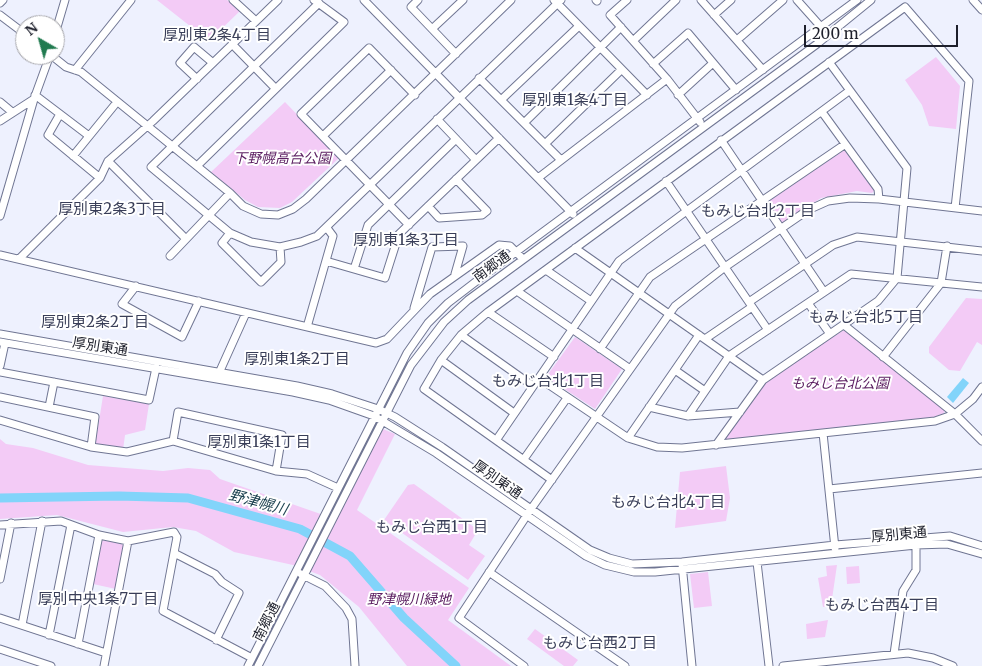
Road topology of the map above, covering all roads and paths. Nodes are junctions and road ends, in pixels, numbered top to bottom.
1 (3, 0) edge
2 (65, 0) edge
3 (131, 0) edge
4 (233, 0) edge
5 (278, 0) edge
6 (364, 0) edge
7 (418, 0) edge
8 (463, 0) edge
9 (511, 0) edge
10 (627, 0) edge
11 (676, 0) edge
12 (701, 0) edge
13 (731, 0) edge
14 (783, 0) edge
15 (797, 0) edge
16 (857, 0) edge
17 (871, 0) edge
18 (973, 0) edge
19 (557, 1) edge
20 (316, 2) edge
21 (0, 3) edge
22 (982, 10) edge
23 (0, 15) edge
24 (61, 15) edge
25 (714, 15) junction
26 (256, 21) junction
27 (15, 26) edge
28 (578, 26) junction
29 (621, 27) junction
30 (822, 28) junction
31 (432, 29) junction
32 (634, 40) junction
33 (737, 40) junction
34 (232, 44) junction
35 (600, 48) junction
36 (456, 54) junction
37 (828, 62) junction
38 (213, 63) junction
39 (713, 63) junction
40 (653, 64) junction
41 (46, 65) edge
42 (63, 65) edge
43 (255, 66) junction
44 (75, 70) junction
45 (391, 70) junction
46 (621, 70) junction
47 (763, 70) junction
48 (437, 73) junction
49 (197, 78) junction
50 (479, 78) junction
51 (667, 79) junction
52 (275, 88) junction
53 (736, 90) junction
54 (849, 91) junction
55 (678, 94) junction
56 (415, 95) junction
57 (646, 95) junction
58 (35, 97) junction
59 (460, 98) junction
60 (501, 100) junction
61 (0, 102) edge
62 (117, 102) junction
63 (12, 112) junction
64 (822, 112) junction
65 (60, 114) junction
66 (698, 118) junction
67 (437, 120) junction
68 (0, 121) edge
69 (524, 122) junction
70 (148, 126) junction
71 (704, 126) junction
72 (89, 136) junction
73 (322, 136) junction
74 (499, 138) junction
75 (456, 139) junction
76 (721, 140) junction
77 (546, 143) junction
78 (844, 145) junction
79 (172, 147) junction
80 (73, 156) junction
81 (346, 160) junction
82 (476, 160) junction
83 (561, 160) junction
84 (108, 161) junction
85 (197, 166) junction
86 (741, 171) junction
87 (100, 178) junction
88 (538, 178) junction
89 (456, 179) junction
90 (666, 181) junction
91 (370, 185) junction
92 (230, 192) junction
93 (879, 199) junction
94 (762, 200) junction
95 (905, 202) junction
96 (389, 204) junction
97 (428, 206) junction
98 (955, 208) junction
99 (687, 211) junction
100 (982, 211) edge
101 (571, 212) junction
102 (209, 215) junction
103 (0, 216) edge
104 (578, 219) junction
105 (409, 225) junction
106 (327, 228) junction
107 (781, 230) junction
108 (230, 233) junction
109 (706, 239) junction
110 (186, 240) junction
111 (902, 242) junction
112 (280, 246) junction
113 (947, 246) junction
114 (575, 248) junction
115 (982, 250) edge
116 (517, 251) junction
117 (0, 255) edge
118 (170, 256) dead end
119 (19, 259) junction
120 (523, 259) junction
121 (326, 262) junction
122 (805, 264) junction
123 (725, 267) junction
124 (354, 269) junction
125 (546, 270) junction
126 (456, 274) junction
127 (610, 274) junction
128 (897, 278) junction
129 (942, 283) junction
130 (136, 286) junction
131 (982, 287) edge
132 (517, 291) junction
133 (824, 292) junction
134 (639, 293) junction
135 (591, 301) junction
136 (199, 302) junction
137 (808, 303) junction
138 (750, 305) junction
139 (413, 311) junction
140 (488, 312) junction
141 (246, 313) junction
142 (668, 314) junction
143 (844, 324) junction
144 (307, 327) junction
145 (572, 330) junction
146 (768, 330) junction
147 (0, 334) edge
148 (830, 334) junction
149 (462, 335) junction
150 (702, 337) junction
151 (2, 343) edge
152 (600, 349) junction
153 (729, 356) junction
154 (883, 356) junction
155 (554, 357) junction
156 (441, 360) junction
157 (0, 366) edge
158 (156, 368) junction
159 (630, 369) junction
160 (675, 370) junction
161 (0, 372) edge
162 (219, 373) junction
163 (539, 378) junction
164 (763, 380) junction
165 (54, 382) junction
166 (533, 386) junction
167 (982, 387) edge
168 (705, 391) junction
169 (0, 397) edge
170 (567, 398) junction
171 (49, 407) junction
172 (649, 407) junction
173 (740, 412) junction
174 (376, 413) junction
175 (387, 413) junction
176 (514, 413) junction
177 (955, 414) junction
178 (688, 416) junction
179 (596, 418) junction
180 (0, 420) edge
181 (383, 420) junction
182 (823, 433) junction
183 (628, 438) junction
184 (497, 440) junction
185 (173, 441) junction
186 (982, 441) edge
187 (716, 445) junction
188 (91, 447) junction
189 (524, 459) junction
190 (276, 471) junction
191 (982, 473) edge
192 (552, 480) junction
193 (338, 488) junction
194 (829, 489) junction
195 (529, 512) junction
196 (42, 522) junction
197 (11, 523) junction
198 (0, 525) edge
199 (72, 525) junction
200 (99, 535) junction
201 (128, 541) junction
202 (835, 545) junction
203 (916, 545) junction
204 (982, 546) edge
205 (174, 553) junction
206 (836, 553) junction
207 (982, 554) edge
208 (757, 562) junction
209 (682, 565) junction
210 (296, 571) junction
211 (489, 572) junction
212 (305, 575) junction
213 (0, 579) edge
214 (0, 618) edge
215 (22, 625) junction
216 (49, 635) junction
217 (216, 640) junction
218 (78, 644) junction
219 (0, 650) edge
220 (106, 653) junction
221 (894, 654) junction
222 (252, 658) junction
223 (832, 663) edge
224 (51, 666) edge
225 (104, 666) edge
226 (248, 666) edge
227 (258, 666) edge
228 (355, 666) edge
229 (524, 666) edge
230 (625, 666) edge
231 (692, 666) edge
232 (769, 666) edge
233 (783, 666) edge
234 (953, 666) edge

1 - 21 street
2 - 24 street
3 - 44 street
4 - 26 street
5 - 26 street
6 - 48 street
7 - 31 street
8 - 31 street
9 - 36 street
10 - 29 street
11 - 32 street
12 - 25 street
13 - 25 street
14 - 33 street
15 - 30 street
16 - 30 street, 南郷通
17 - 71 street, 南郷通
18 - 22 street
19 - 28 street
19 - 50 street
20 - 43 street
20 - 52 street
23 - 27 street
25 - 33 street
26 - 34 street
28 - 35 street
28 - 60 street
29 - 32 street
29 - 35 street
30 - 47 street, 南郷通
31 - 36 street
32 - 40 street
33 - 47 street
34 - 38 street
34 - 43 street
35 - 46 street
35 - 69 street
36 - 48 street
37 - 54 street
37 - 76 street
37 - 98 street
38 - 49 street
38 - 49 street
39 - 40 street
39 - 53 street
39 - 55 street
40 - 51 street
41 - 58 street
42 - 44 street
43 - 52 street
43 - 79 street
44 - 62 street
45 - 56 street
45 - 73 street
45 - 73 street
46 - 57 street
46 - 77 street
47 - 53 street, 南郷通
48 - 56 street
48 - 59 street
49 - 70 street
50 - 59 street
50 - 60 street
51 - 55 street
51 - 57 street
52 - 85 street
53 - 66 street, 南郷通
54 - 64 street
54 - 95 street
55 - 66 street
56 - 81 street
57 - 83 street
58 - 63 street
58 - 65 street
58 - 103 street
59 - 67 street
59 - 74 street
60 - 69 street
61 - 63 street
62 - 70 street
62 - 72 street
63 - 68 street
64 - 78 street
64 - 86 street
65 - 72 street
65 - 80 street
66 - 71 street
66 - 101 street, 南郷通
67 - 75 street
67 - 91 street
69 - 77 street
70 - 79 street
70 - 84 street
71 - 104 street, 南郷通
72 - 80 street
73 - 81 street
74 - 82 street
74 - 88 street
75 - 82 street
75 - 96 street
76 - 86 street
76 - 90 street
77 - 83 street
78 - 93 street
78 - 94 street
79 - 85 street
79 - 102 street
80 - 87 street
81 - 91 street
81 - 92 street
82 - 89 street
83 - 88 street
84 - 87 street
84 - 110 street
85 - 92 street
86 - 94 street
86 - 99 street
87 - 119 street
88 - 101 street
89 - 97 street
89 - 97 street
90 - 99 street
90 - 114 street
91 - 96 street
91 - 106 street
92 - 102 street
93 - 95 street
93 - 107 street
94 - 107 street
94 - 109 street
95 - 98 street
95 - 111 street
96 - 105 street
96 - 124 street
97 - 105 street
98 - 100 street
99 - 109 street
99 - 127 street
101 - 104 street
101 - 116 street, 南郷通
102 - 108 street
102 - 110 street
104 - 120 street, 南郷通
105 - 124 street
106 - 112 street
106 - 121 street
107 - 122 street
107 - 123 street
108 - 112 street
108 - 112 street
109 - 123 street
109 - 134 street
110 - 118 street
111 - 113 street
111 - 122 street
111 - 128 street
113 - 115 street
113 - 129 street
114 - 125 street
114 - 127 street
116 - 120 street
116 - 126 street
116 - 174 street, 南郷通
117 - 119 street
119 - 130 street
120 - 175 street, 南郷通
121 - 124 street
121 - 144 street
122 - 133 street
122 - 138 street
123 - 138 street
123 - 142 street
125 - 132 street
125 - 135 street
126 - 139 street
126 - 139 street
127 - 134 street
127 - 135 street
128 - 129 street
128 - 133 street
128 - 143 street
129 - 131 street
129 - 154 street
130 - 136 street
130 - 136 street
132 - 140 street
132 - 145 street
133 - 137 street
134 - 142 street
134 - 152 street
135 - 145 street
136 - 141 street
137 - 146 street
137 - 148 street
138 - 146 street
138 - 150 street
139 - 144 street
140 - 149 street
140 - 155 street
141 - 144 street
141 - 162 street
142 - 150 street
142 - 159 street
143 - 148 street
143 - 154 street
145 - 152 street
145 - 155 street
146 - 153 street
147 - 162 street, 厚別東通
148 - 164 street
149 - 156 street
149 - 166 street
150 - 153 street
150 - 160 street
151 - 157 street
151 - 158 street, 厚別東通
152 - 159 street
153 - 164 street
153 - 168 street
154 - 177 street
155 - 163 street
156 - 176 street
156 - 184 street
158 - 165 street
158 - 174 street, 厚別東通
159 - 179 street
160 - 168 street
160 - 172 street
161 - 165 street
162 - 174 street, 厚別東通
163 - 166 street
163 - 170 street
164 - 173 street
165 - 171 street
166 - 176 street
167 - 177 street
168 - 178 street
169 - 171 street
170 - 179 street
170 - 189 street
171 - 188 street
172 - 178 street
172 - 183 street
173 - 178 street
173 - 187 street
174 - 175 street, 厚別東通
174 - 181 street, 厚別東通
174 - 193 street, 南郷通
175 - 181 street, 南郷通
175 - 195 street, 厚別東通
176 - 184 street
177 - 182 street
177 - 186 street
179 - 183 street
179 - 192 street
180 - 188 street
181 - 195 street, 厚別東通
181 - 212 street, 南郷通
182 - 187 street
182 - 194 street
183 - 187 street
184 - 189 street
185 - 188 street
185 - 190 street
185 - 190 street
189 - 192 street
190 - 193 street
191 - 194 street
192 - 195 street
193 - 210 street, 南郷通
194 - 202 street
195 - 209 street, 厚別東通
195 - 211 street
196 - 197 street
196 - 199 street
196 - 215 street
197 - 198 street
197 - 213 street
199 - 200 street
199 - 216 street
200 - 201 street
200 - 218 street
201 - 205 street
201 - 220 street
202 - 204 street, 厚別東通
202 - 206 street
202 - 209 street, 厚別東通
203 - 206 street, 厚別東通
203 - 207 street, 厚別東通
203 - 221 street
205 - 217 street
205 - 217 street
206 - 208 street, 厚別東通
208 - 209 street, 厚別東通
208 - 232 street
209 - 231 street
210 - 212 street
210 - 222 street, 南郷通
211 - 229 street
211 - 230 street
212 - 227 street, 南郷通
212 - 228 street
214 - 215 street
215 - 216 street
216 - 218 street
217 - 222 street
218 - 220 street
219 - 224 street
220 - 225 street
221 - 223 street
221 - 234 street
222 - 226 street, 南郷通
223 - 233 street

